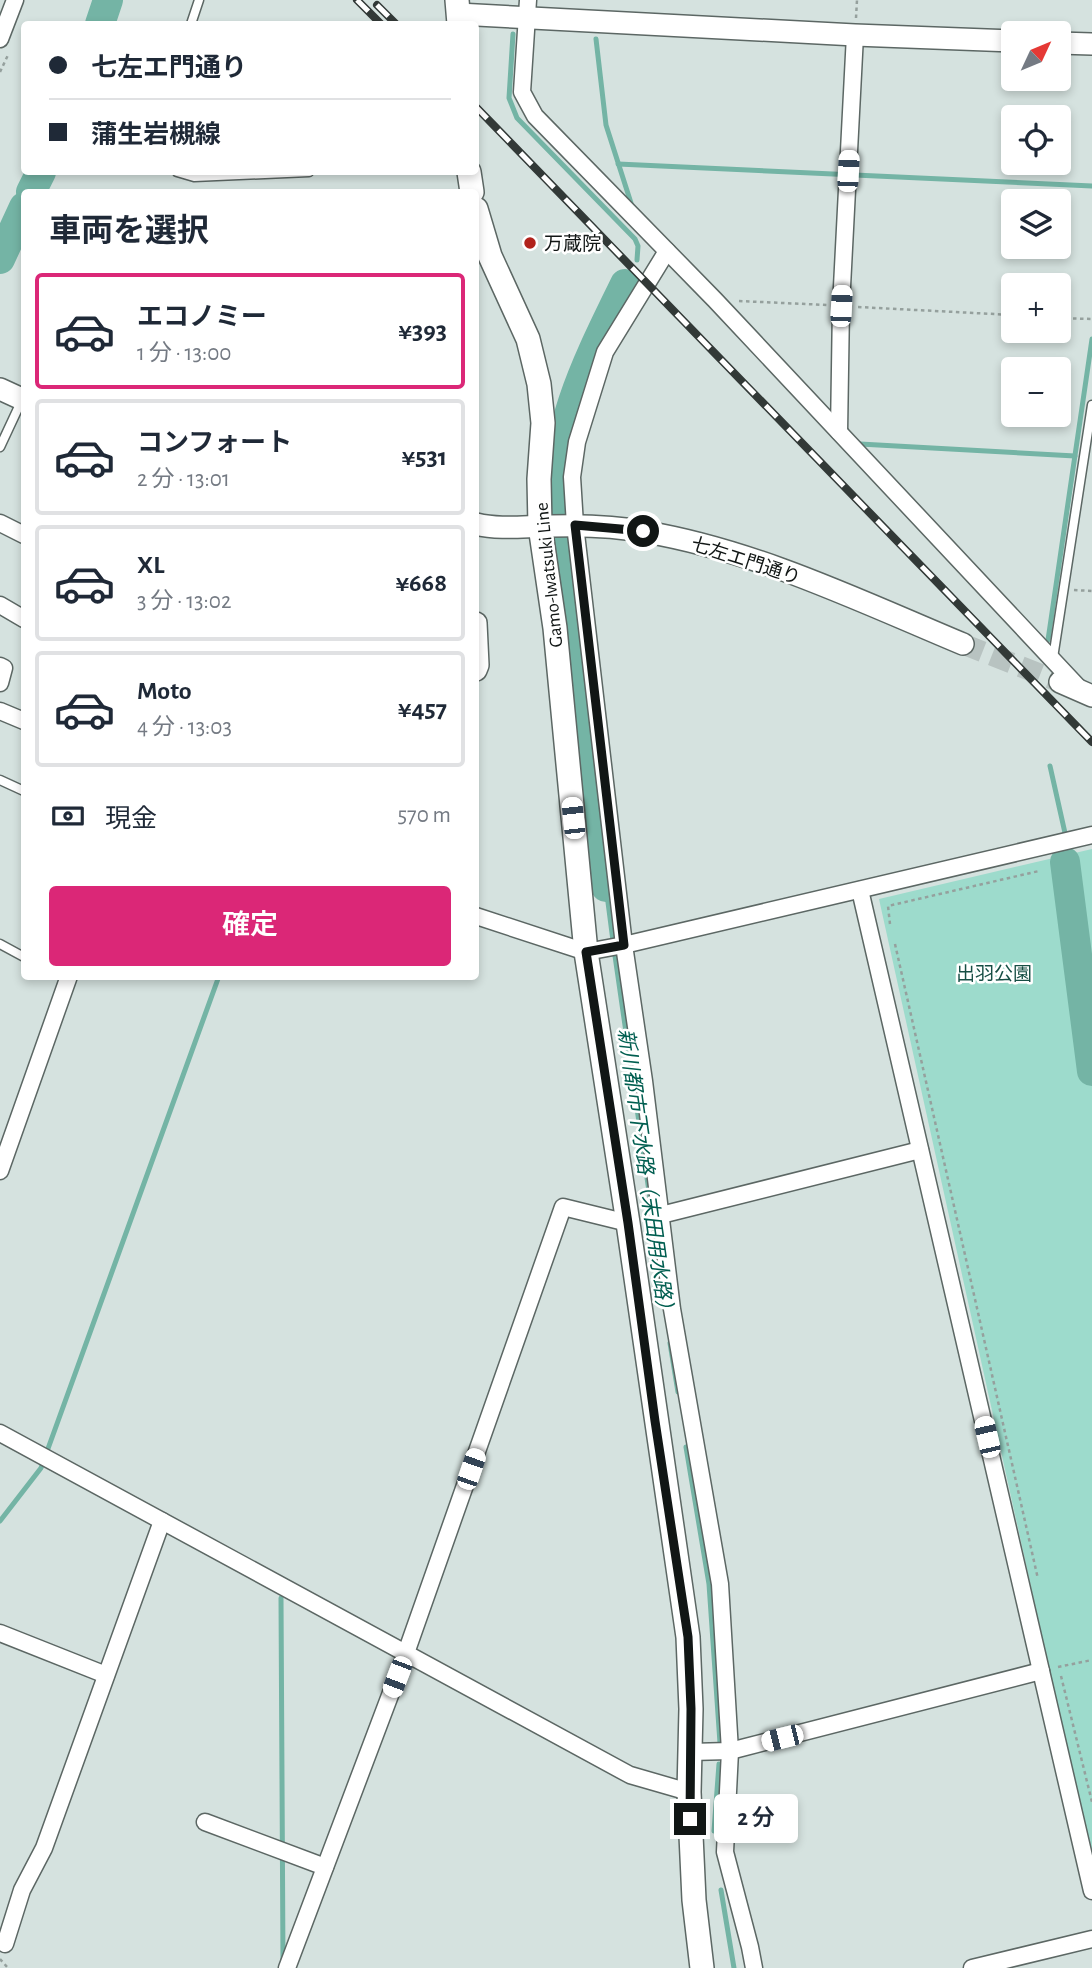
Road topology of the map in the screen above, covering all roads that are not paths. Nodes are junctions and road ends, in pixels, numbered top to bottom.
1 (15, 0) edge
2 (199, 0) edge
3 (527, 9) edge
4 (458, 13) edge
5 (192, 21) edge
6 (855, 36) junction
7 (0, 39) edge
8 (1001, 41) edge
9 (1071, 43) edge
10 (1092, 44) edge
11 (187, 175) edge
12 (240, 175) edge
13 (479, 219) edge
14 (667, 251) junction
15 (15, 396) edge
16 (1092, 405) edge
17 (839, 432) junction
18 (0, 447) edge
19 (0, 523) edge
20 (479, 524) edge
21 (575, 525) junction
22 (540, 526) junction
23 (21, 534) edge
24 (0, 605) edge
25 (21, 617) edge
26 (963, 645) tunnel mouth
27 (1053, 659) junction
28 (0, 666) edge
29 (1060, 682) tunnel mouth
30 (0, 683) edge
31 (1088, 694) edge
32 (0, 711) edge
33 (21, 720) edge
34 (0, 780) edge
35 (21, 789) edge
36 (1092, 835) edge
37 (860, 890) junction
38 (479, 917) edge
39 (0, 944) edge
40 (624, 945) junction
41 (586, 952) junction
42 (21, 955) edge
43 (64, 980) edge
44 (4, 1144) edge
45 (920, 1150) junction
46 (0, 1171) edge
47 (661, 1215) junction
48 (628, 1223) junction
49 (0, 1433) edge
50 (162, 1521) junction
51 (0, 1633) edge
52 (406, 1653) junction
53 (1041, 1671) junction
54 (106, 1675) junction
55 (730, 1751) junction
56 (690, 1752) junction
57 (689, 1792) junction
58 (205, 1822) dead end
59 (326, 1867) junction
60 (1092, 1891) edge
61 (1092, 1939) edge
62 (2, 1951) edge
63 (287, 1968) edge
64 (702, 1968) edge
65 (754, 1968) edge
66 (972, 1968) edge

1 - 7 street
2 - 5 lane
3 - 4 street
3 - 6 street
3 - 14 street
6 - 8 street
6 - 17 street
9 - 10 street
11 - 12 lane
13 - 22 main road, Gamo-Iwatsuki Line
14 - 17 street
14 - 21 street
15 - 18 lane
16 - 27 lane
17 - 27 street
19 - 23 street
20 - 22 street, 七左エ門通り
21 - 22 street, 七左エ門通り
21 - 26 street, 七左エ門通り
21 - 40 street
22 - 41 main road, Gamo-Iwatsuki Line
24 - 25 street
27 - 31 street
28 - 30 street
29 - 31 street
32 - 33 street
34 - 35 lane
36 - 37 street
37 - 40 street
37 - 45 street
38 - 41 street
39 - 42 lane
40 - 41 street
40 - 47 street
41 - 48 main road, Gamo-Iwatsuki Line
43 - 44 street
44 - 46 street
45 - 47 street
45 - 53 street
47 - 55 street
48 - 52 street
48 - 56 main road, Gamo-Iwatsuki Line
49 - 50 street
50 - 52 street
50 - 54 street
51 - 54 street
52 - 57 street
52 - 59 street
53 - 55 street
53 - 60 street
54 - 62 street
55 - 56 street
55 - 65 street
56 - 57 main road, Gamo-Iwatsuki Line
57 - 64 main road, Gamo-Iwatsuki Line
58 - 59 street
59 - 63 street
61 - 66 street

